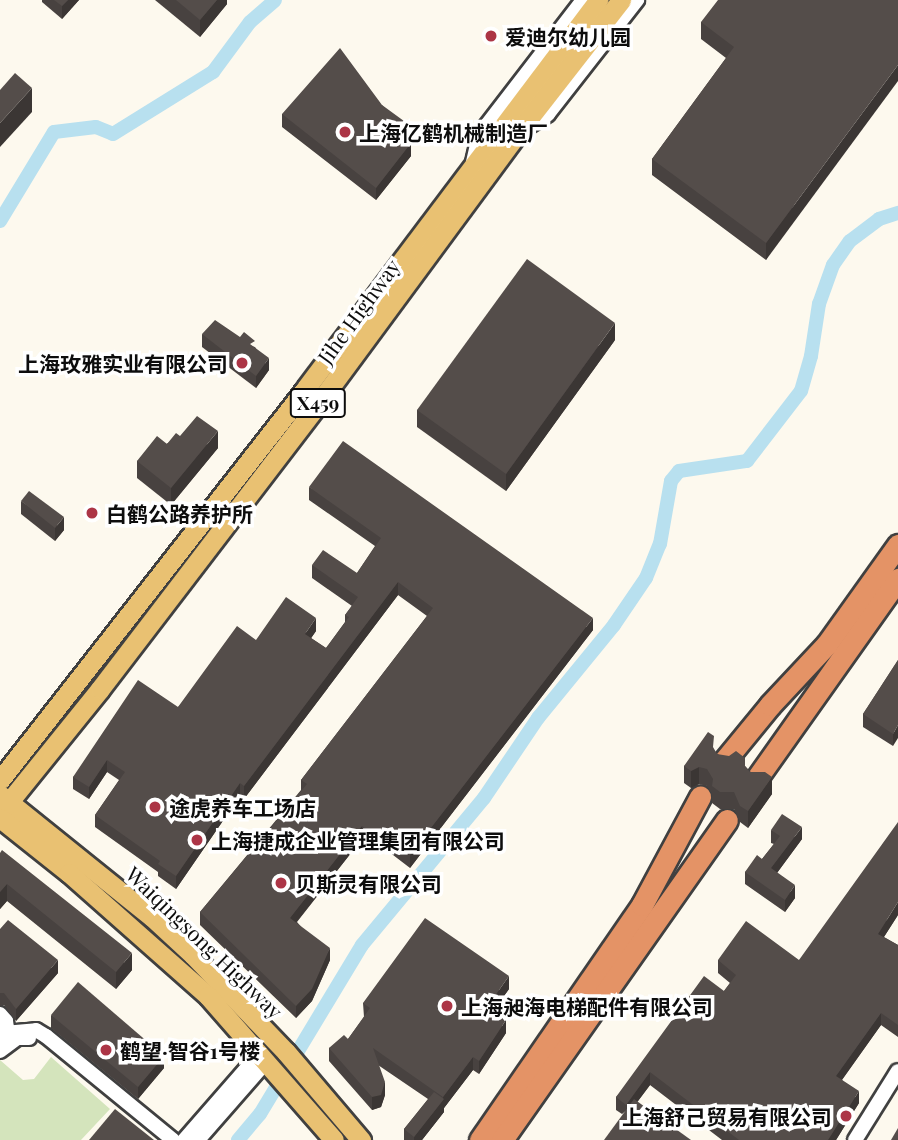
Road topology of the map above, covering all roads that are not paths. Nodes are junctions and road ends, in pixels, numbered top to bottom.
1 (583, 0) edge
2 (598, 0) edge
3 (621, 0) edge
4 (637, 0) edge
5 (516, 135) junction
6 (473, 166) junction
7 (898, 545) edge
8 (898, 579) edge
9 (725, 760) edge
10 (757, 778) edge
11 (0, 780) edge
12 (700, 797) dead end
13 (2, 807) edge
14 (727, 820) dead end
15 (0, 1014) edge
16 (2, 1035) edge
17 (0, 1051) edge
18 (271, 1058) junction
19 (898, 1071) edge
20 (159, 1140) edge
21 (184, 1140) edge
22 (334, 1140) edge
23 (361, 1140) edge
24 (480, 1140) edge
25 (502, 1140) edge
26 (855, 1140) edge

1 - 6 street
2 - 6 main road, Jihe Highway / X459
3 - 5 main road, Jihe Highway / X459
4 - 5 street
5 - 13 main road, Jihe Highway / X459
6 - 11 main road, Jihe Highway / X459
7 - 9 highway
8 - 10 highway
12 - 24 highway
13 - 18 main road, Waiqingsong Highway
14 - 25 highway
15 - 16 street
16 - 21 street
17 - 20 street
18 - 21 street
18 - 22 main road, Waiqingsong Highway
18 - 23 main road, Waiqingsong Highway
19 - 26 street

